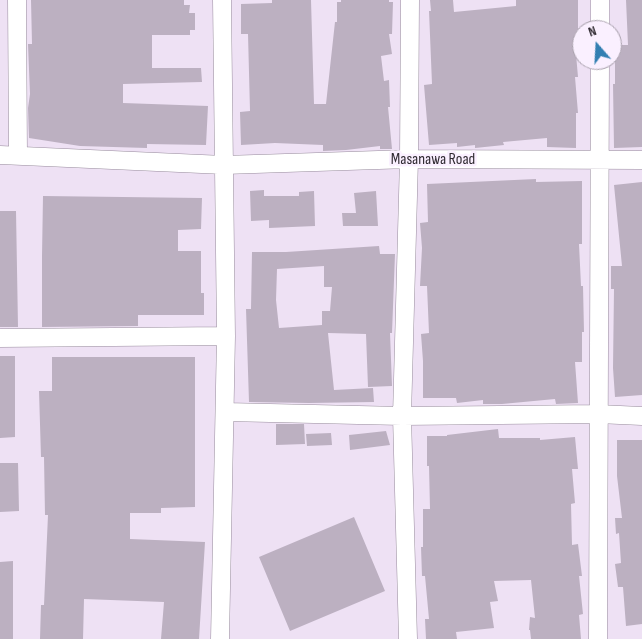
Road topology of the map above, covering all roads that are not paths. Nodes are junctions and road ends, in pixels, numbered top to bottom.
1 (18, 0) edge
2 (222, 0) edge
3 (410, 0) edge
4 (600, 0) edge
5 (600, 20) edge
6 (600, 70) edge
7 (0, 155) edge
8 (18, 155) junction
9 (409, 159) junction
10 (642, 160) edge
11 (600, 161) junction
12 (224, 165) junction
13 (226, 336) junction
14 (0, 338) edge
15 (226, 412) junction
16 (598, 414) junction
17 (402, 416) junction
18 (642, 416) edge
19 (220, 639) edge
20 (408, 639) edge
21 (598, 639) edge

1 - 8 street
2 - 12 street
3 - 9 street
4 - 5 street
6 - 11 street
7 - 8 street, Masanawa Road
8 - 12 street, Masanawa Road
9 - 11 street, Masanawa Road
9 - 12 street, Masanawa Road
9 - 17 street
10 - 11 street, Masanawa Road
11 - 16 street
12 - 13 street
13 - 14 street
13 - 15 street
15 - 17 street
15 - 19 street
16 - 17 street
16 - 18 street
16 - 21 street
17 - 20 street

